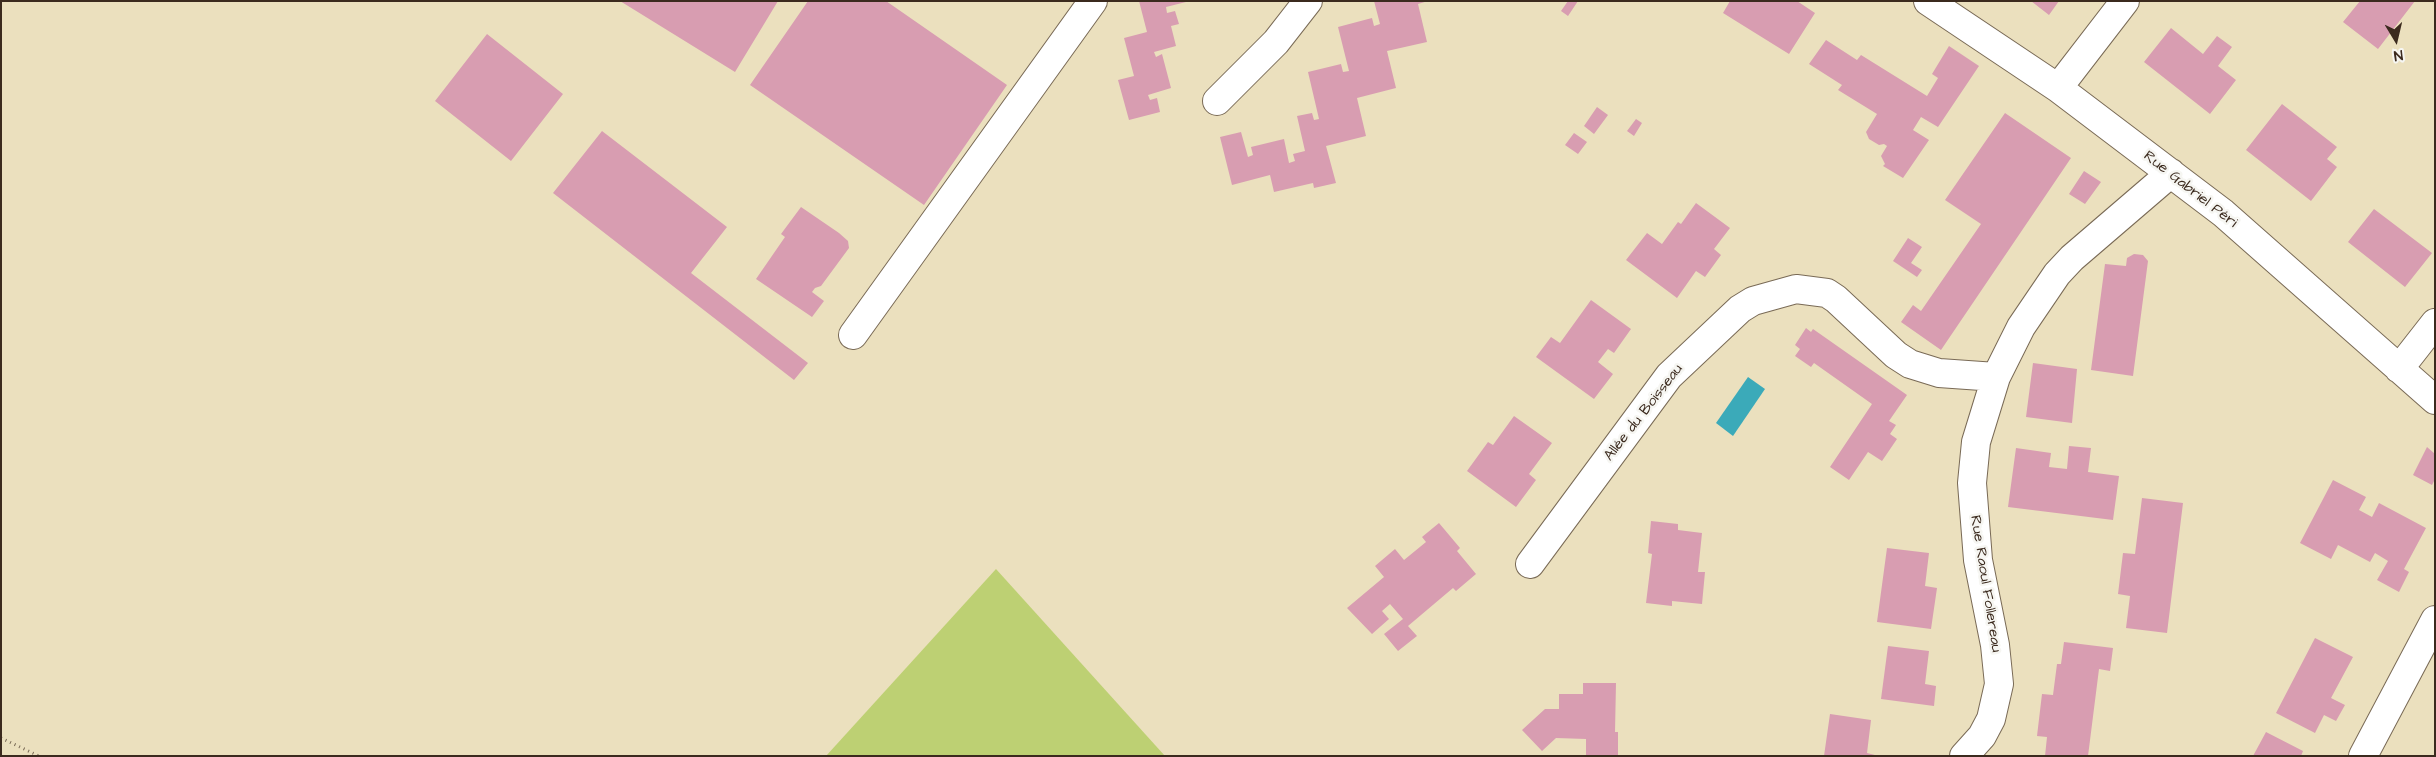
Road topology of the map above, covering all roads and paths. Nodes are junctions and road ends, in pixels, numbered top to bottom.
1 (1093, 1) edge
2 (1308, 1) edge
3 (1928, 1) edge
4 (2126, 1) edge
5 (2058, 88) junction
6 (1217, 101) dead end
7 (2172, 173) junction
8 (2435, 323) edge
9 (853, 335) dead end
10 (2399, 369) junction
11 (1996, 377) junction
12 (2435, 400) edge
13 (1530, 564) dead end
14 (2435, 620) edge
15 (1, 738) edge
16 (39, 756) edge
17 (1964, 756) edge
18 (2363, 756) edge

1 - 9 street
2 - 6 street
3 - 5 street, Rue Gabriel Péri
4 - 5 street
5 - 7 street, Rue Gabriel Péri
7 - 10 street, Rue Gabriel Péri
7 - 11 street, Rue Raoul Follereau
8 - 10 street
10 - 12 street, Rue Gabriel Péri
11 - 13 street, Allée du Boisseau
11 - 17 street, Rue Raoul Follereau
14 - 18 street
15 - 16 path

